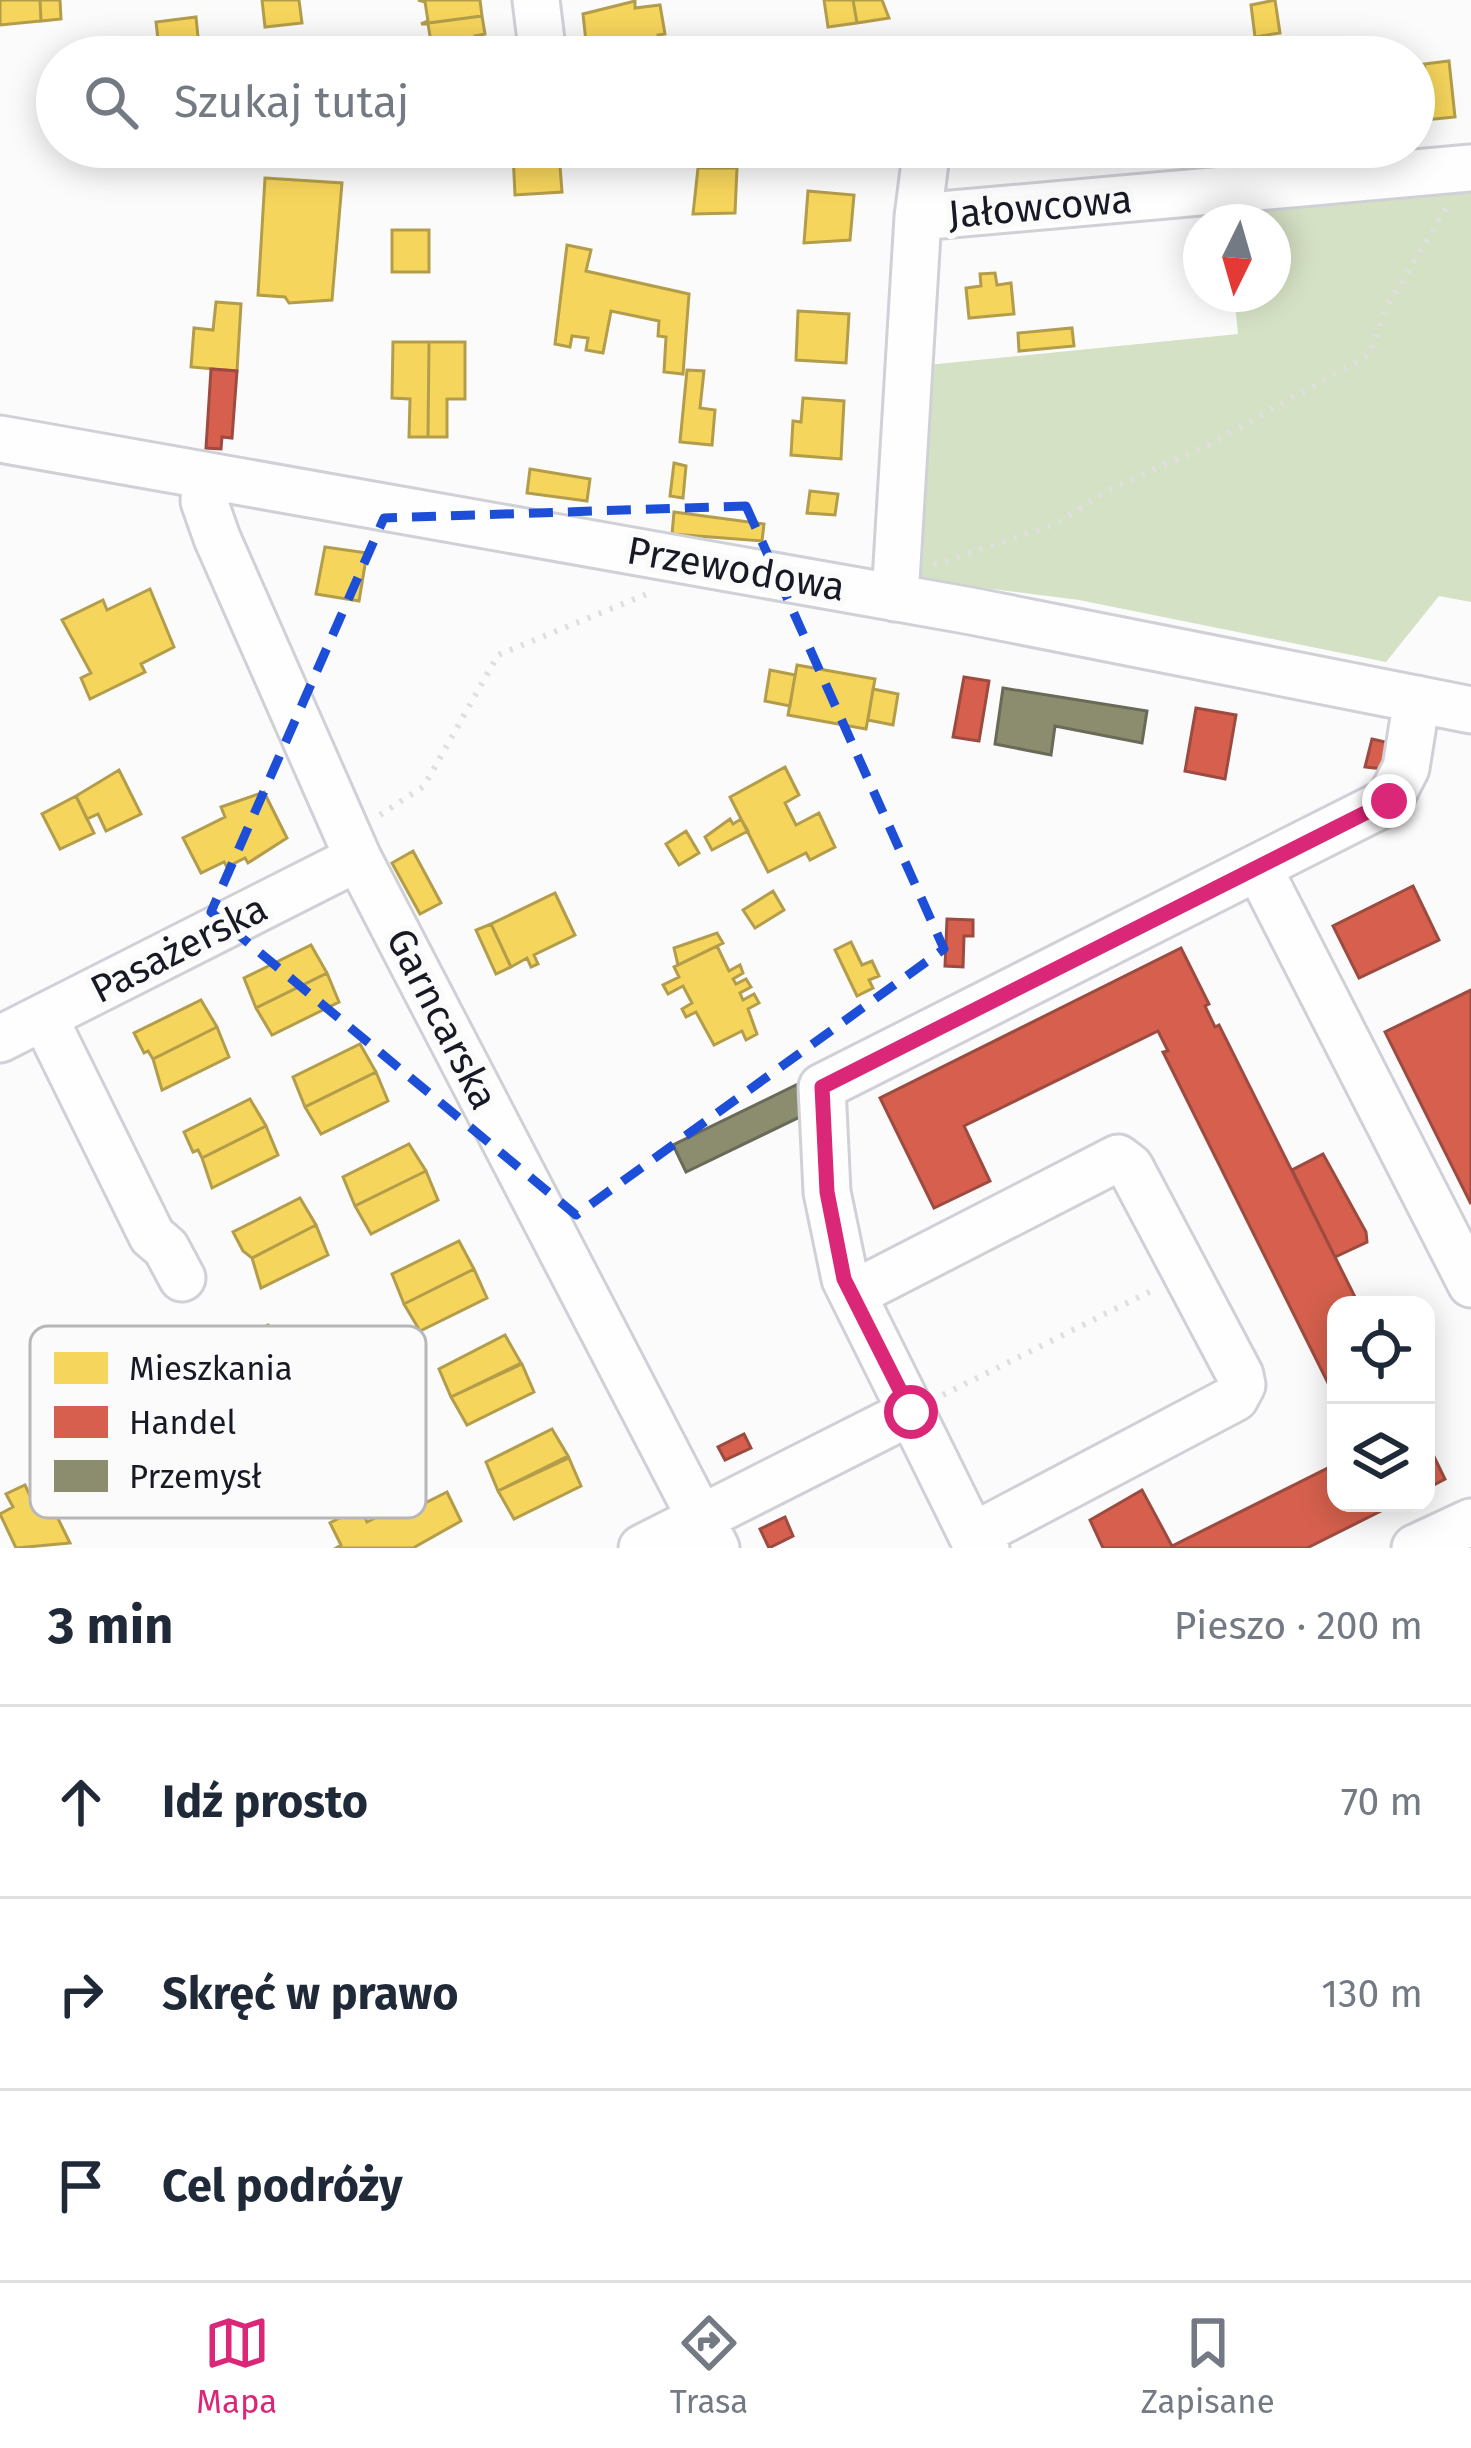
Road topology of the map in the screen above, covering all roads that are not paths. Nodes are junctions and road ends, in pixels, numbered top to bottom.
1 (536, 0) edge
2 (540, 36) edge
3 (924, 168) edge
4 (1465, 178) edge
5 (918, 218) junction
6 (0, 439) edge
7 (205, 476) junction
8 (894, 588) junction
9 (1417, 699) junction
10 (1471, 710) edge
11 (358, 858) junction
12 (1258, 867) junction
13 (44, 1017) junction
14 (0, 1039) edge
15 (182, 1278) dead end
16 (1471, 1284) edge
17 (853, 1294) junction
18 (911, 1412) junction
19 (1471, 1522) edge
20 (709, 1533) edge
21 (979, 1544) edge
22 (642, 1548) edge
23 (1415, 1548) edge

1 - 2 street
3 - 5 street
4 - 5 street, Jałowcowa
5 - 8 street, Jałowcowa
6 - 7 street, Przewodowa
7 - 8 street, Przewodowa
7 - 11 street, Garncarska
8 - 9 street, Przewodowa
9 - 10 street, Przewodowa
9 - 12 street
11 - 13 street, Pasażerska
11 - 20 street, Garncarska
12 - 16 street
12 - 17 street
13 - 14 street, Pasażerska
13 - 15 street
17 - 18 street
17 - 21 street
18 - 20 street
18 - 21 street
19 - 23 street
20 - 22 street

